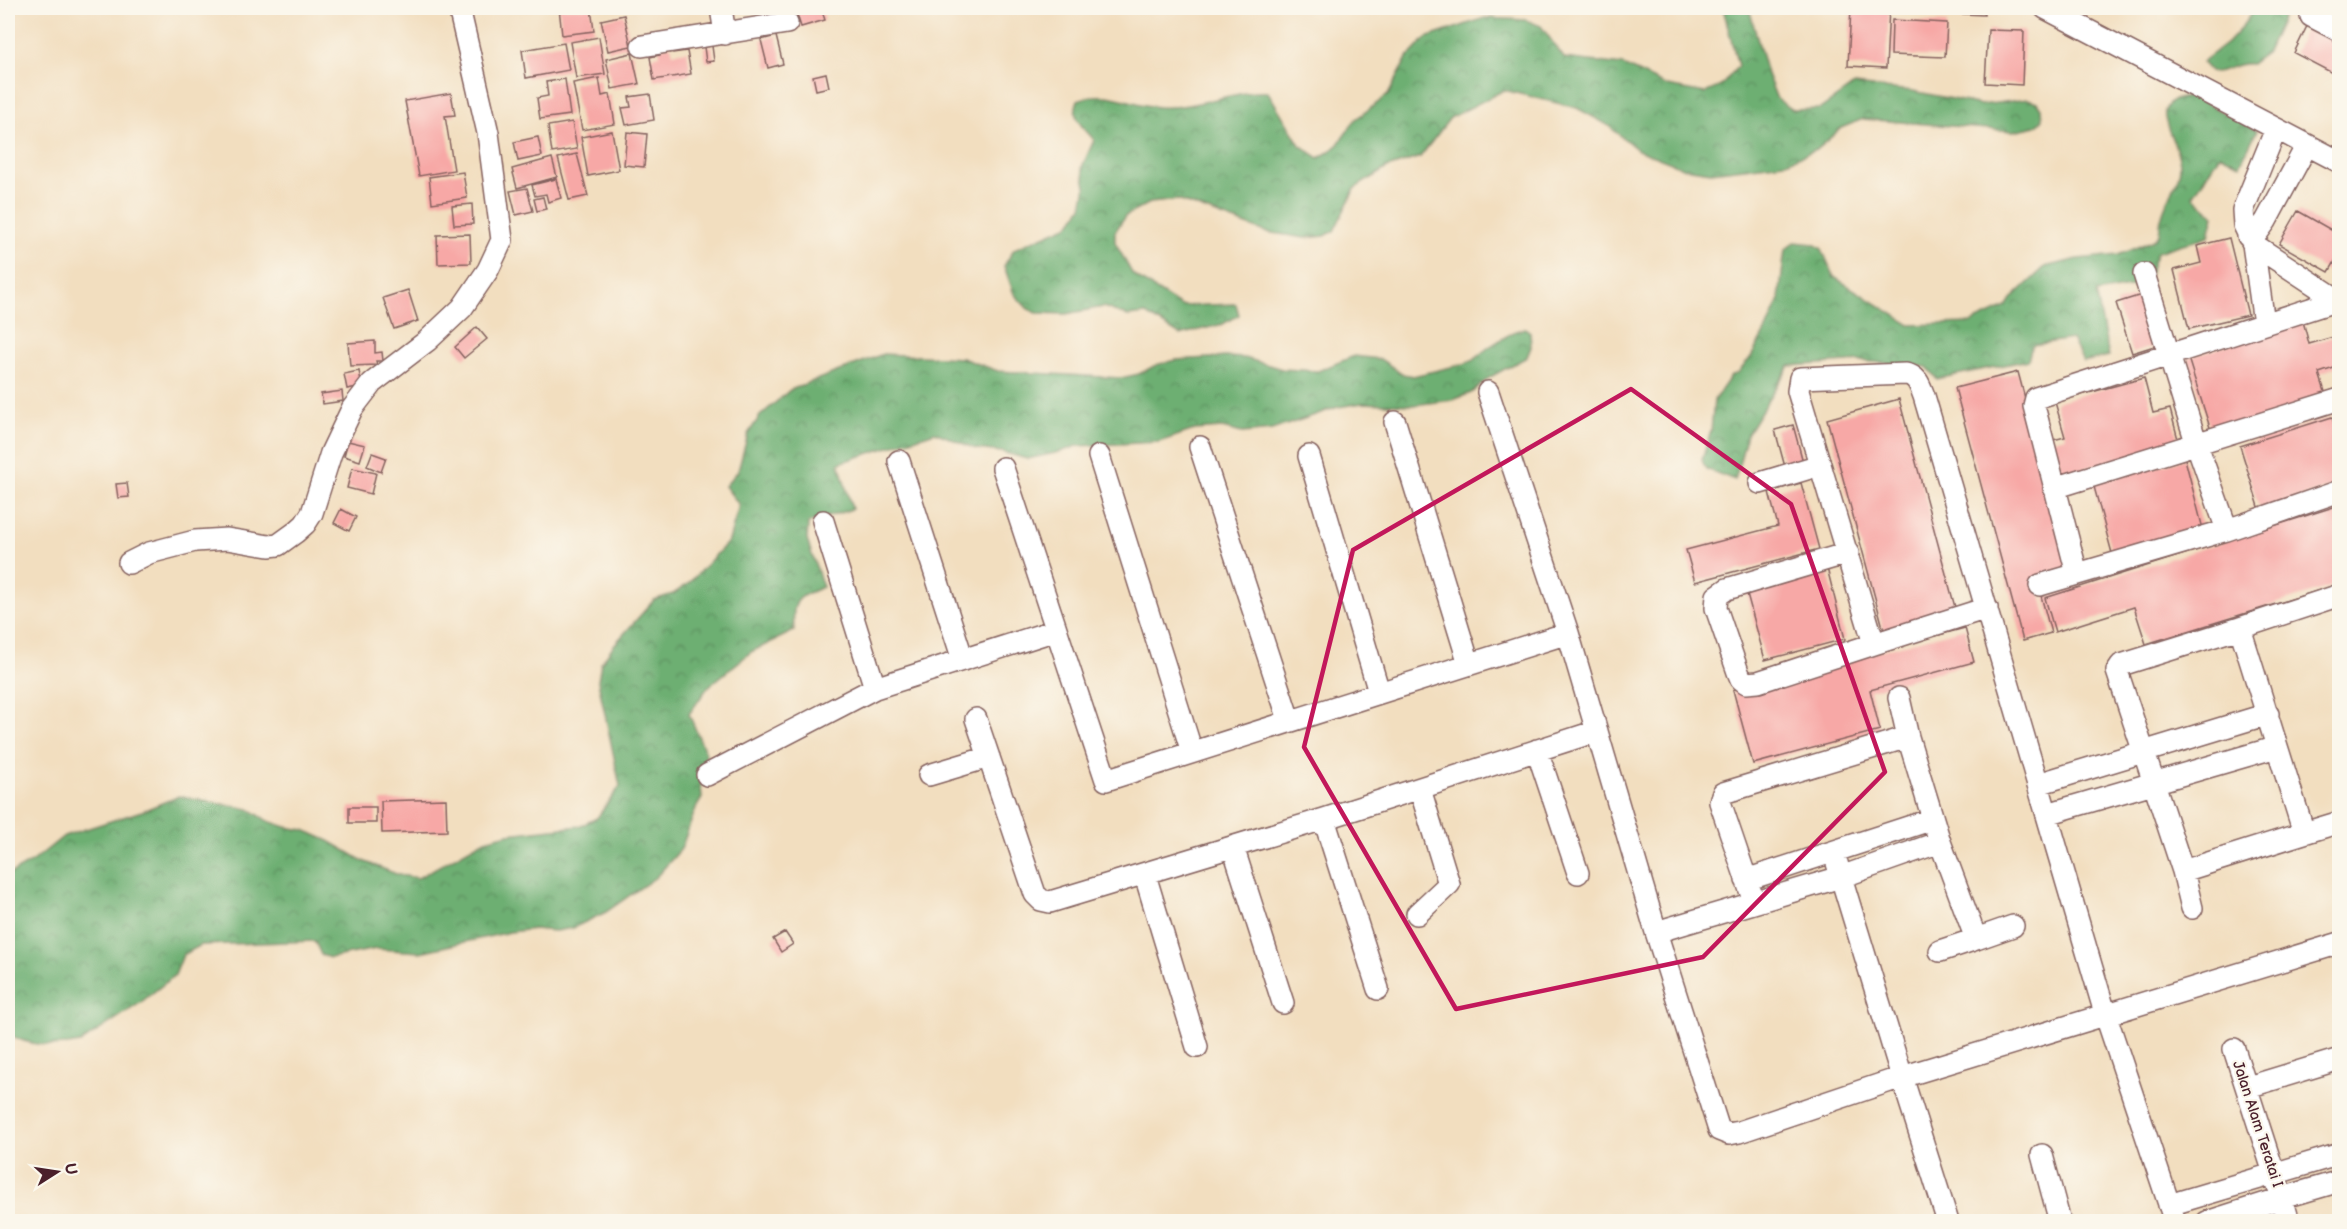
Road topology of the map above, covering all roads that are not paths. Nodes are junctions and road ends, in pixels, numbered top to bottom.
1 (459, 8) edge
2 (721, 8) edge
3 (2045, 8) edge
4 (2311, 16) dead end
5 (787, 23) dead end
6 (2340, 31) edge
7 (725, 34) junction
8 (642, 46) dead end
9 (2276, 129) junction
10 (2307, 144) junction
11 (2340, 162) edge
12 (2251, 240) junction
13 (2144, 274) dead end
14 (2339, 303) edge
15 (2264, 323) junction
16 (2168, 353) junction
17 (1488, 392) dead end
18 (2340, 399) edge
19 (1395, 422) dead end
20 (2196, 442) junction
21 (1200, 447) dead end
22 (1099, 456) dead end
23 (1308, 456) dead end
24 (899, 461) dead end
25 (1820, 465) junction
26 (1003, 468) dead end
27 (1760, 483) dead end
28 (2054, 488) junction
29 (2340, 491) edge
30 (824, 521) dead end
31 (2227, 530) junction
32 (1848, 554) junction
33 (129, 563) dead end
34 (2078, 574) junction
35 (2040, 585) dead end
36 (2338, 601) edge
37 (1987, 608) junction
38 (2240, 628) junction
39 (1056, 630) junction
40 (1568, 633) junction
41 (1874, 644) junction
42 (963, 660) junction
43 (1469, 664) junction
44 (875, 688) junction
45 (1379, 692) junction
46 (1899, 698) dead end
47 (2268, 714) junction
48 (976, 719) dead end
49 (1289, 720) junction
50 (1597, 731) junction
51 (1908, 737) junction
52 (2277, 747) junction
53 (1537, 750) junction
54 (1192, 752) junction
55 (2143, 753) junction
56 (989, 757) junction
57 (706, 775) dead end
58 (929, 775) dead end
59 (2153, 783) junction
60 (2038, 784) junction
61 (1420, 789) junction
62 (2047, 814) junction
63 (1324, 819) junction
64 (1933, 819) junction
65 (2340, 822) edge
66 (2304, 832) junction
67 (1940, 842) junction
68 (1233, 847) junction
69 (1834, 853) junction
70 (2183, 871) junction
71 (1578, 873) dead end
72 (1145, 875) junction
73 (1841, 877) junction
74 (1746, 880) junction
75 (1754, 902) junction
76 (2192, 908) dead end
77 (1417, 914) dead end
78 (2013, 926) dead end
79 (1656, 932) junction
80 (1976, 939) junction
81 (2340, 943) edge
82 (1940, 951) dead end
83 (1378, 989) dead end
84 (1284, 1003) dead end
85 (2105, 1013) junction
86 (1197, 1047) dead end
87 (2234, 1049) dead end
88 (2340, 1059) edge
89 (1902, 1077) junction
90 (2248, 1087) junction
91 (2340, 1154) edge
92 (2042, 1155) dead end
93 (2275, 1174) junction
94 (2340, 1180) edge
95 (2282, 1198) junction
96 (2172, 1213) edge
97 (1948, 1221) edge
98 (2060, 1221) edge
99 (2207, 1221) edge
100 (2289, 1221) edge

1 - 33 street
2 - 7 street
3 - 9 street
4 - 6 street
5 - 7 street
7 - 8 street
9 - 10 street
9 - 12 street
10 - 11 street
10 - 12 street
12 - 14 street
12 - 15 street
13 - 16 street
14 - 15 street
15 - 16 street
16 - 20 street
16 - 28 street
17 - 40 street
18 - 20 street
19 - 43 street
20 - 28 street
20 - 31 street
21 - 49 street
22 - 54 street
23 - 45 street
24 - 42 street
25 - 27 street
25 - 32 street
25 - 37 street
26 - 39 street
28 - 34 street
29 - 31 street
30 - 44 street
31 - 34 street
32 - 41 street
32 - 41 street
34 - 35 street
36 - 38 street
37 - 41 street
37 - 60 street
38 - 47 street
38 - 55 street
39 - 42 street
39 - 54 street
40 - 43 street
40 - 50 street
42 - 44 street
43 - 45 street
44 - 57 street
45 - 49 street
46 - 51 street
47 - 52 street
47 - 55 street
48 - 56 street
49 - 54 street
50 - 53 street
50 - 79 street
51 - 64 street
51 - 74 street
52 - 59 street
52 - 66 street
53 - 61 street
53 - 71 street
55 - 59 street
55 - 60 street
56 - 58 street
56 - 72 street
59 - 62 street
59 - 70 street
60 - 62 street
61 - 63 street
61 - 77 street
62 - 85 street
63 - 68 street
63 - 83 street
64 - 67 street
64 - 69 street
65 - 66 street
66 - 70 street
67 - 73 street
67 - 80 street
68 - 72 street
68 - 84 street
69 - 73 street
69 - 74 street
70 - 76 street
72 - 86 street
73 - 75 street
73 - 89 street
74 - 75 street
75 - 79 street
78 - 80 street
79 - 89 street
80 - 82 street
81 - 85 street
85 - 89 street
85 - 96 street
87 - 90 street, Jalan Alam Teratai I
88 - 90 street
89 - 97 street
90 - 93 street, Jalan Alam Teratai I
91 - 93 street
92 - 98 street
93 - 95 street, Jalan Alam Teratai I
93 - 96 street
94 - 95 street
95 - 99 street
95 - 100 street, Jalan Alam Teratai I

